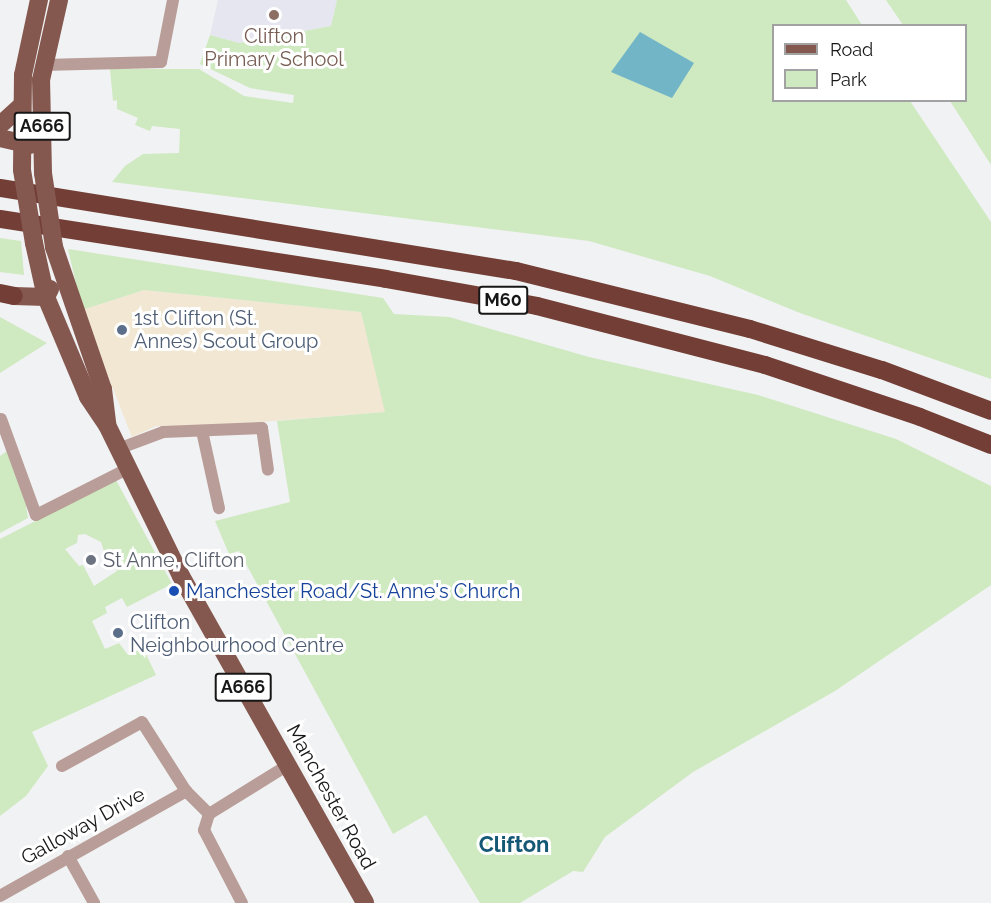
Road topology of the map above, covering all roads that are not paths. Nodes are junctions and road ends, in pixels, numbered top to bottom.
1 (39, 0) edge
2 (59, 0) edge
3 (173, 0) edge
4 (43, 65) junction
5 (21, 106) junction
6 (0, 124) edge
7 (0, 138) edge
8 (21, 142) junction
9 (42, 166) junction
10 (0, 188) edge
11 (0, 219) edge
12 (60, 268) junction
13 (7, 295) edge
14 (46, 297) junction
15 (991, 411) edge
16 (1, 418) edge
17 (107, 425) junction
18 (202, 431) junction
19 (991, 445) edge
20 (118, 449) junction
21 (127, 469) junction
22 (268, 470) dead end
23 (219, 508) dead end
24 (62, 765) dead end
25 (288, 765) junction
26 (186, 791) junction
27 (209, 814) junction
28 (68, 856) junction
29 (0, 896) edge
30 (94, 903) edge
31 (242, 903) edge
32 (365, 903) edge

1 - 5 main road, A666
2 - 4 main road, A666
3 - 4 street
4 - 9 main road, A666
5 - 6 main road
5 - 8 main road, A666
7 - 8 main road
8 - 9 main road
8 - 14 main road, Manchester Road / A666, bridge
9 - 12 main road, Manchester Road / A666, bridge
10 - 15 highway, M60
11 - 19 highway, M60
12 - 14 main road
12 - 17 main road, Manchester Road / A666
13 - 14 main road
14 - 17 main road, Manchester Road / A666
16 - 21 street
17 - 20 main road, Manchester Road / A666
18 - 20 street
18 - 22 street
18 - 23 street
20 - 21 main road, Manchester Road / A666
21 - 25 main road, Manchester Road / A666
24 - 26 street
25 - 27 street
25 - 32 main road, Manchester Road / A666
26 - 27 street
26 - 28 street, Galloway Drive
27 - 31 street
28 - 29 street, Galloway Drive
28 - 30 street

